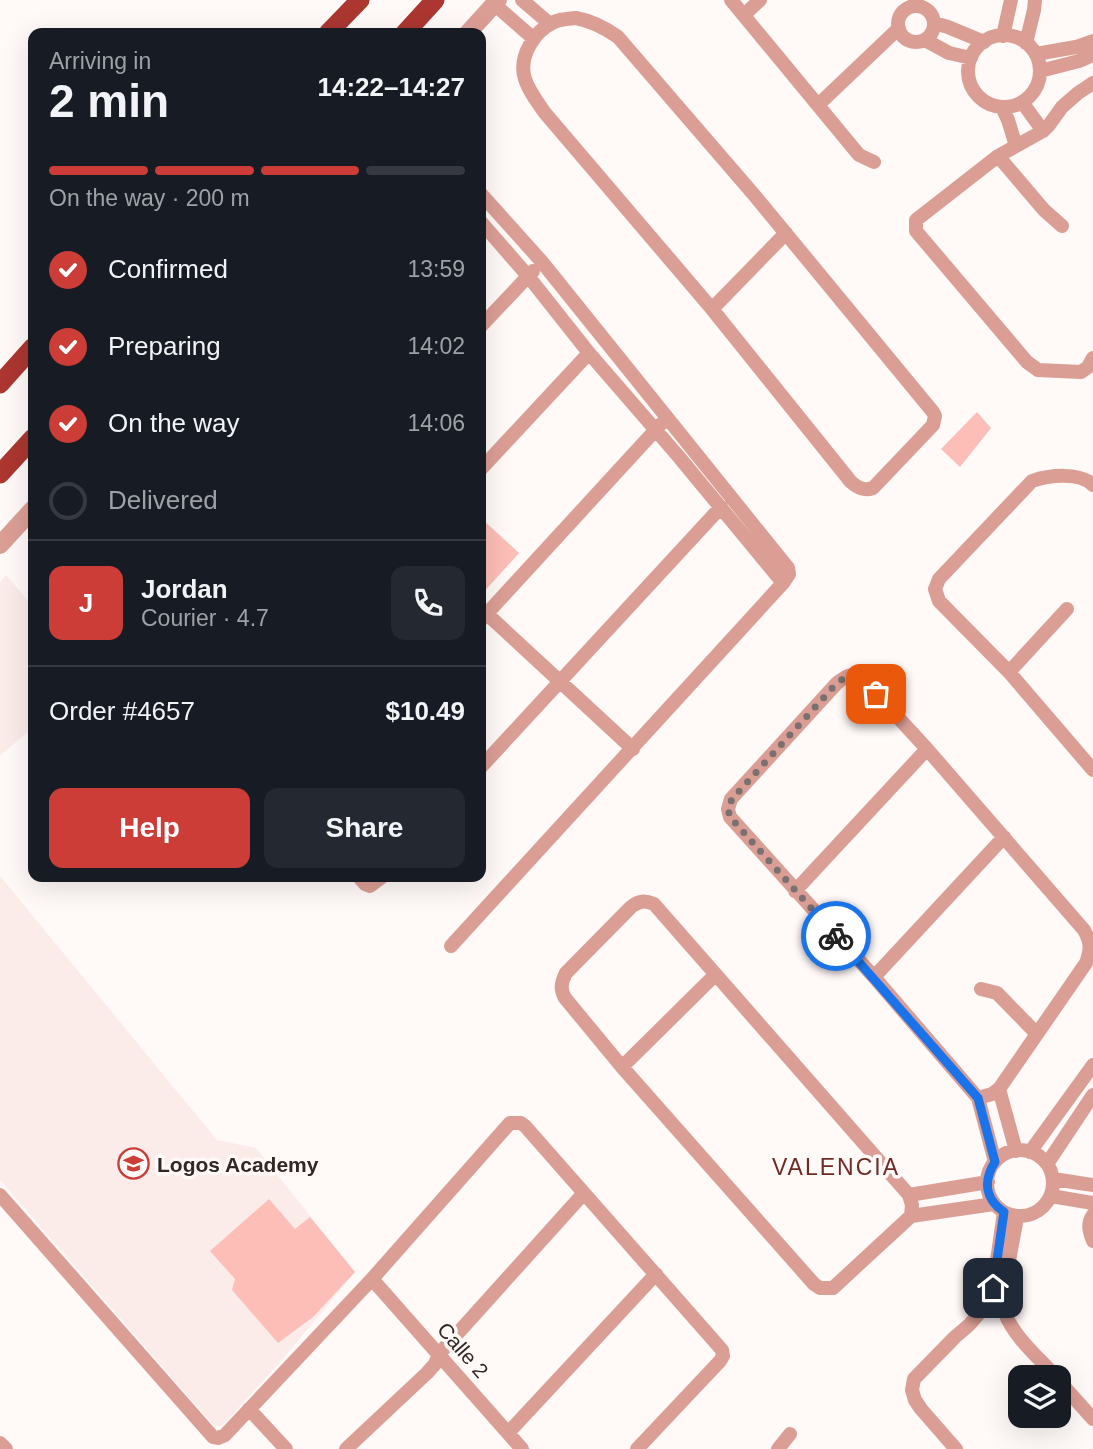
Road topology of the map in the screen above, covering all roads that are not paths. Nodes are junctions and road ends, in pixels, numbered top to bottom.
1 (359, 0) edge
2 (435, 0) edge
3 (522, 0) edge
4 (731, 0) edge
5 (760, 0) edge
6 (1011, 0) edge
7 (1035, 0) edge
8 (496, 2) edge
9 (918, 3) edge
10 (744, 15) junction
11 (934, 23) junction
12 (550, 24) junction
13 (333, 28) edge
14 (410, 28) edge
15 (473, 28) edge
16 (899, 28) junction
17 (1003, 36) junction
18 (534, 39) junction
19 (925, 40) junction
20 (1093, 41) edge
21 (984, 42) junction
22 (1031, 49) junction
23 (1093, 55) edge
24 (971, 58) junction
25 (1040, 71) junction
26 (1093, 83) edge
27 (1022, 102) junction
28 (818, 105) junction
29 (1002, 107) junction
30 (1043, 131) junction
31 (1016, 146) junction
32 (998, 156) junction
33 (874, 162) dead end
34 (486, 200) edge
35 (1062, 226) dead end
36 (486, 228) edge
37 (786, 233) junction
38 (542, 262) junction
39 (528, 276) junction
40 (712, 309) junction
41 (486, 321) edge
42 (28, 353) edge
43 (589, 353) junction
44 (1093, 358) edge
45 (0, 384) edge
46 (666, 418) junction
47 (654, 430) junction
48 (28, 443) edge
49 (486, 465) edge
50 (0, 474) edge
51 (1093, 485) edge
52 (721, 507) junction
53 (28, 514) edge
54 (0, 545) edge
55 (783, 583) junction
56 (1067, 609) dead end
57 (486, 615) edge
58 (486, 619) edge
59 (1009, 672) junction
60 (560, 680) junction
61 (633, 749) junction
62 (927, 749) junction
63 (486, 761) edge
64 (1093, 770) edge
65 (1004, 837) junction
66 (795, 891) junction
67 (451, 946) dead end
68 (715, 975) junction
69 (874, 978) junction
70 (981, 989) dead end
71 (1037, 1034) junction
72 (1093, 1065) edge
73 (622, 1067) junction
74 (999, 1089) junction
75 (1093, 1095) edge
76 (978, 1098) junction
77 (1023, 1151) junction
78 (995, 1162) junction
79 (1047, 1164) junction
80 (1054, 1179) junction
81 (988, 1181) junction
82 (1093, 1185) edge
83 (584, 1193) junction
84 (0, 1195) edge
85 (909, 1195) junction
86 (1051, 1196) junction
87 (1093, 1203) edge
88 (1005, 1211) junction
89 (1093, 1214) edge
90 (911, 1216) junction
91 (1093, 1241) edge
92 (656, 1273) junction
93 (372, 1279) junction
94 (439, 1354) junction
95 (1045, 1365) edge
96 (1071, 1395) edge
97 (249, 1409) junction
98 (1093, 1419) edge
99 (508, 1433) junction
100 (790, 1434) dead end
101 (0, 1443) edge
102 (6, 1449) edge
103 (286, 1449) edge
104 (346, 1449) edge
105 (522, 1449) edge
106 (637, 1449) edge
107 (778, 1449) edge
108 (956, 1449) edge

1 - 13 highway
2 - 14 highway
3 - 12 street
4 - 10 street
5 - 10 street
6 - 17 street
7 - 22 street
8 - 15 street
8 - 18 street
9 - 11 street
9 - 16 street
10 - 28 street
11 - 19 street
11 - 21 street
12 - 18 street
12 - 37 street
16 - 19 street
16 - 28 street
17 - 21 street
17 - 22 street
18 - 40 street
19 - 24 street
20 - 22 street
21 - 24 street
22 - 25 street
23 - 25 street
24 - 29 street
25 - 27 street
26 - 30 street
27 - 29 street
27 - 30 street
28 - 33 street
29 - 31 street
30 - 31 street
31 - 32 street
32 - 35 street
32 - 44 street
34 - 38 street
36 - 39 street
37 - 40 street
37 - 40 street
38 - 39 street
38 - 46 street
39 - 41 street
39 - 43 street
42 - 45 highway
43 - 47 street
43 - 49 street
46 - 47 street
46 - 55 street
47 - 52 street
47 - 57 street
48 - 50 highway
51 - 59 street
52 - 55 street
52 - 60 street
53 - 54 street
55 - 61 street
56 - 59 street
58 - 60 street
59 - 64 street
60 - 61 street
60 - 63 street
61 - 67 street
62 - 65 street
62 - 66 street
62 - 66 street
65 - 69 street
65 - 71 street
66 - 69 street
68 - 73 street
68 - 73 street
68 - 85 street
69 - 76 street
70 - 71 street
71 - 74 street
72 - 77 street
73 - 90 street
74 - 76 street
74 - 77 street
75 - 79 street
76 - 78 street
77 - 78 street
77 - 79 street
78 - 81 street
79 - 80 street
80 - 82 street
80 - 86 street
81 - 85 street
81 - 88 street
83 - 92 street
83 - 93 street
83 - 94 street
84 - 97 street
85 - 90 street
86 - 87 street
86 - 88 street
88 - 90 street
88 - 95 street
88 - 108 street
89 - 91 street
92 - 99 street
92 - 106 street
93 - 94 street, Calle 2
93 - 97 street
94 - 99 street, Calle 2
94 - 104 street
96 - 98 street
97 - 103 street
99 - 105 street, Calle 2
100 - 107 street
101 - 102 street

